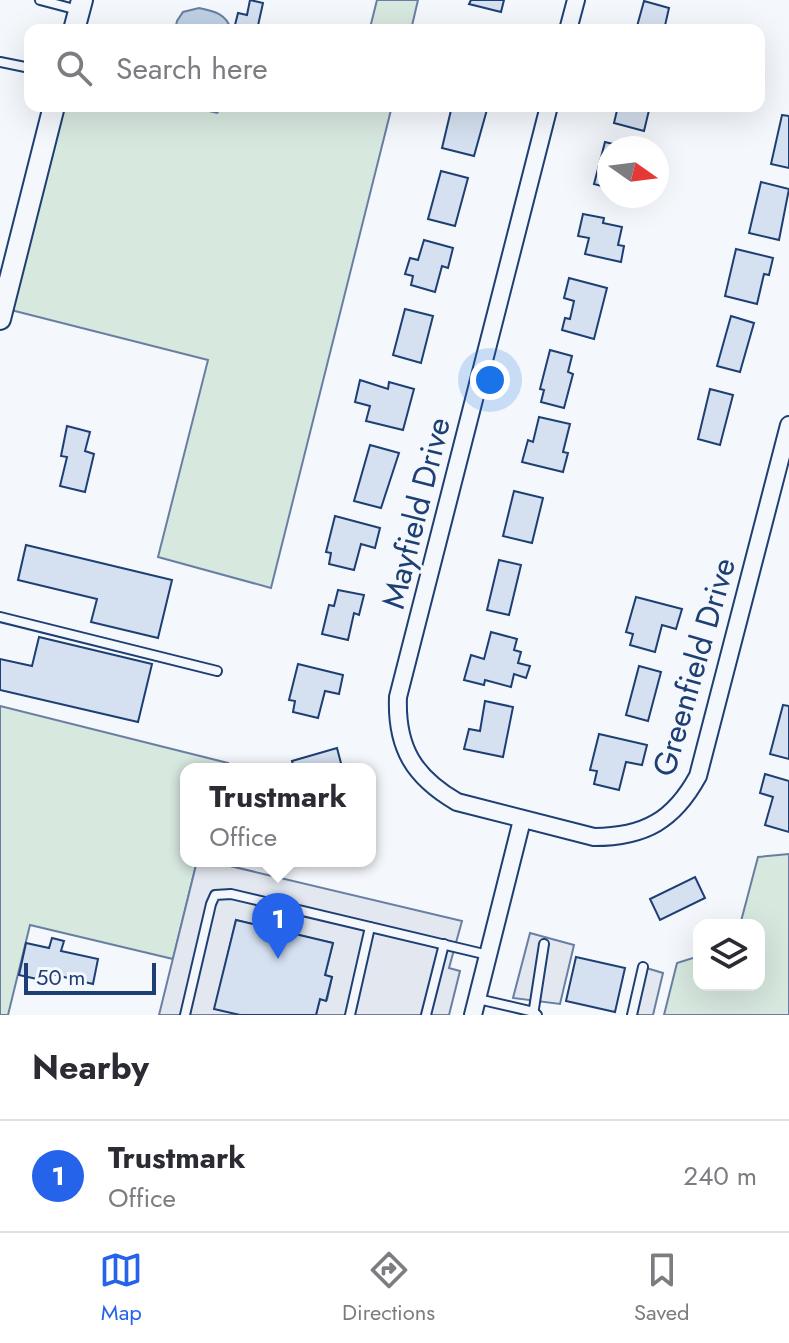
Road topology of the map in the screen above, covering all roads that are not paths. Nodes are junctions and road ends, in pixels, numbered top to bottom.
1 (40, 0) edge
2 (576, 0) edge
3 (78, 13) edge
4 (570, 24) edge
5 (0, 62) edge
6 (24, 67) edge
7 (52, 112) edge
8 (547, 112) edge
9 (3, 292) edge
10 (0, 319) edge
11 (789, 425) edge
12 (0, 617) edge
13 (217, 671) dead end
14 (522, 820) junction
15 (370, 927) junction
16 (444, 944) junction
17 (544, 944) dead end
18 (488, 955) junction
19 (643, 967) dead end
20 (475, 1007) edge
21 (534, 1014) edge
22 (185, 1015) edge
23 (350, 1015) edge
24 (426, 1015) edge
25 (632, 1015) edge

1 - 3 lane
2 - 4 street
5 - 6 lane
7 - 9 street
8 - 14 street, Mayfield Drive
9 - 10 street
11 - 14 street, Greenfield Drive
12 - 13 lane
14 - 18 street
15 - 16 lane
15 - 22 lane
15 - 23 lane
16 - 18 lane
16 - 24 lane
17 - 21 lane
18 - 20 street
19 - 25 lane
20 - 21 lane

